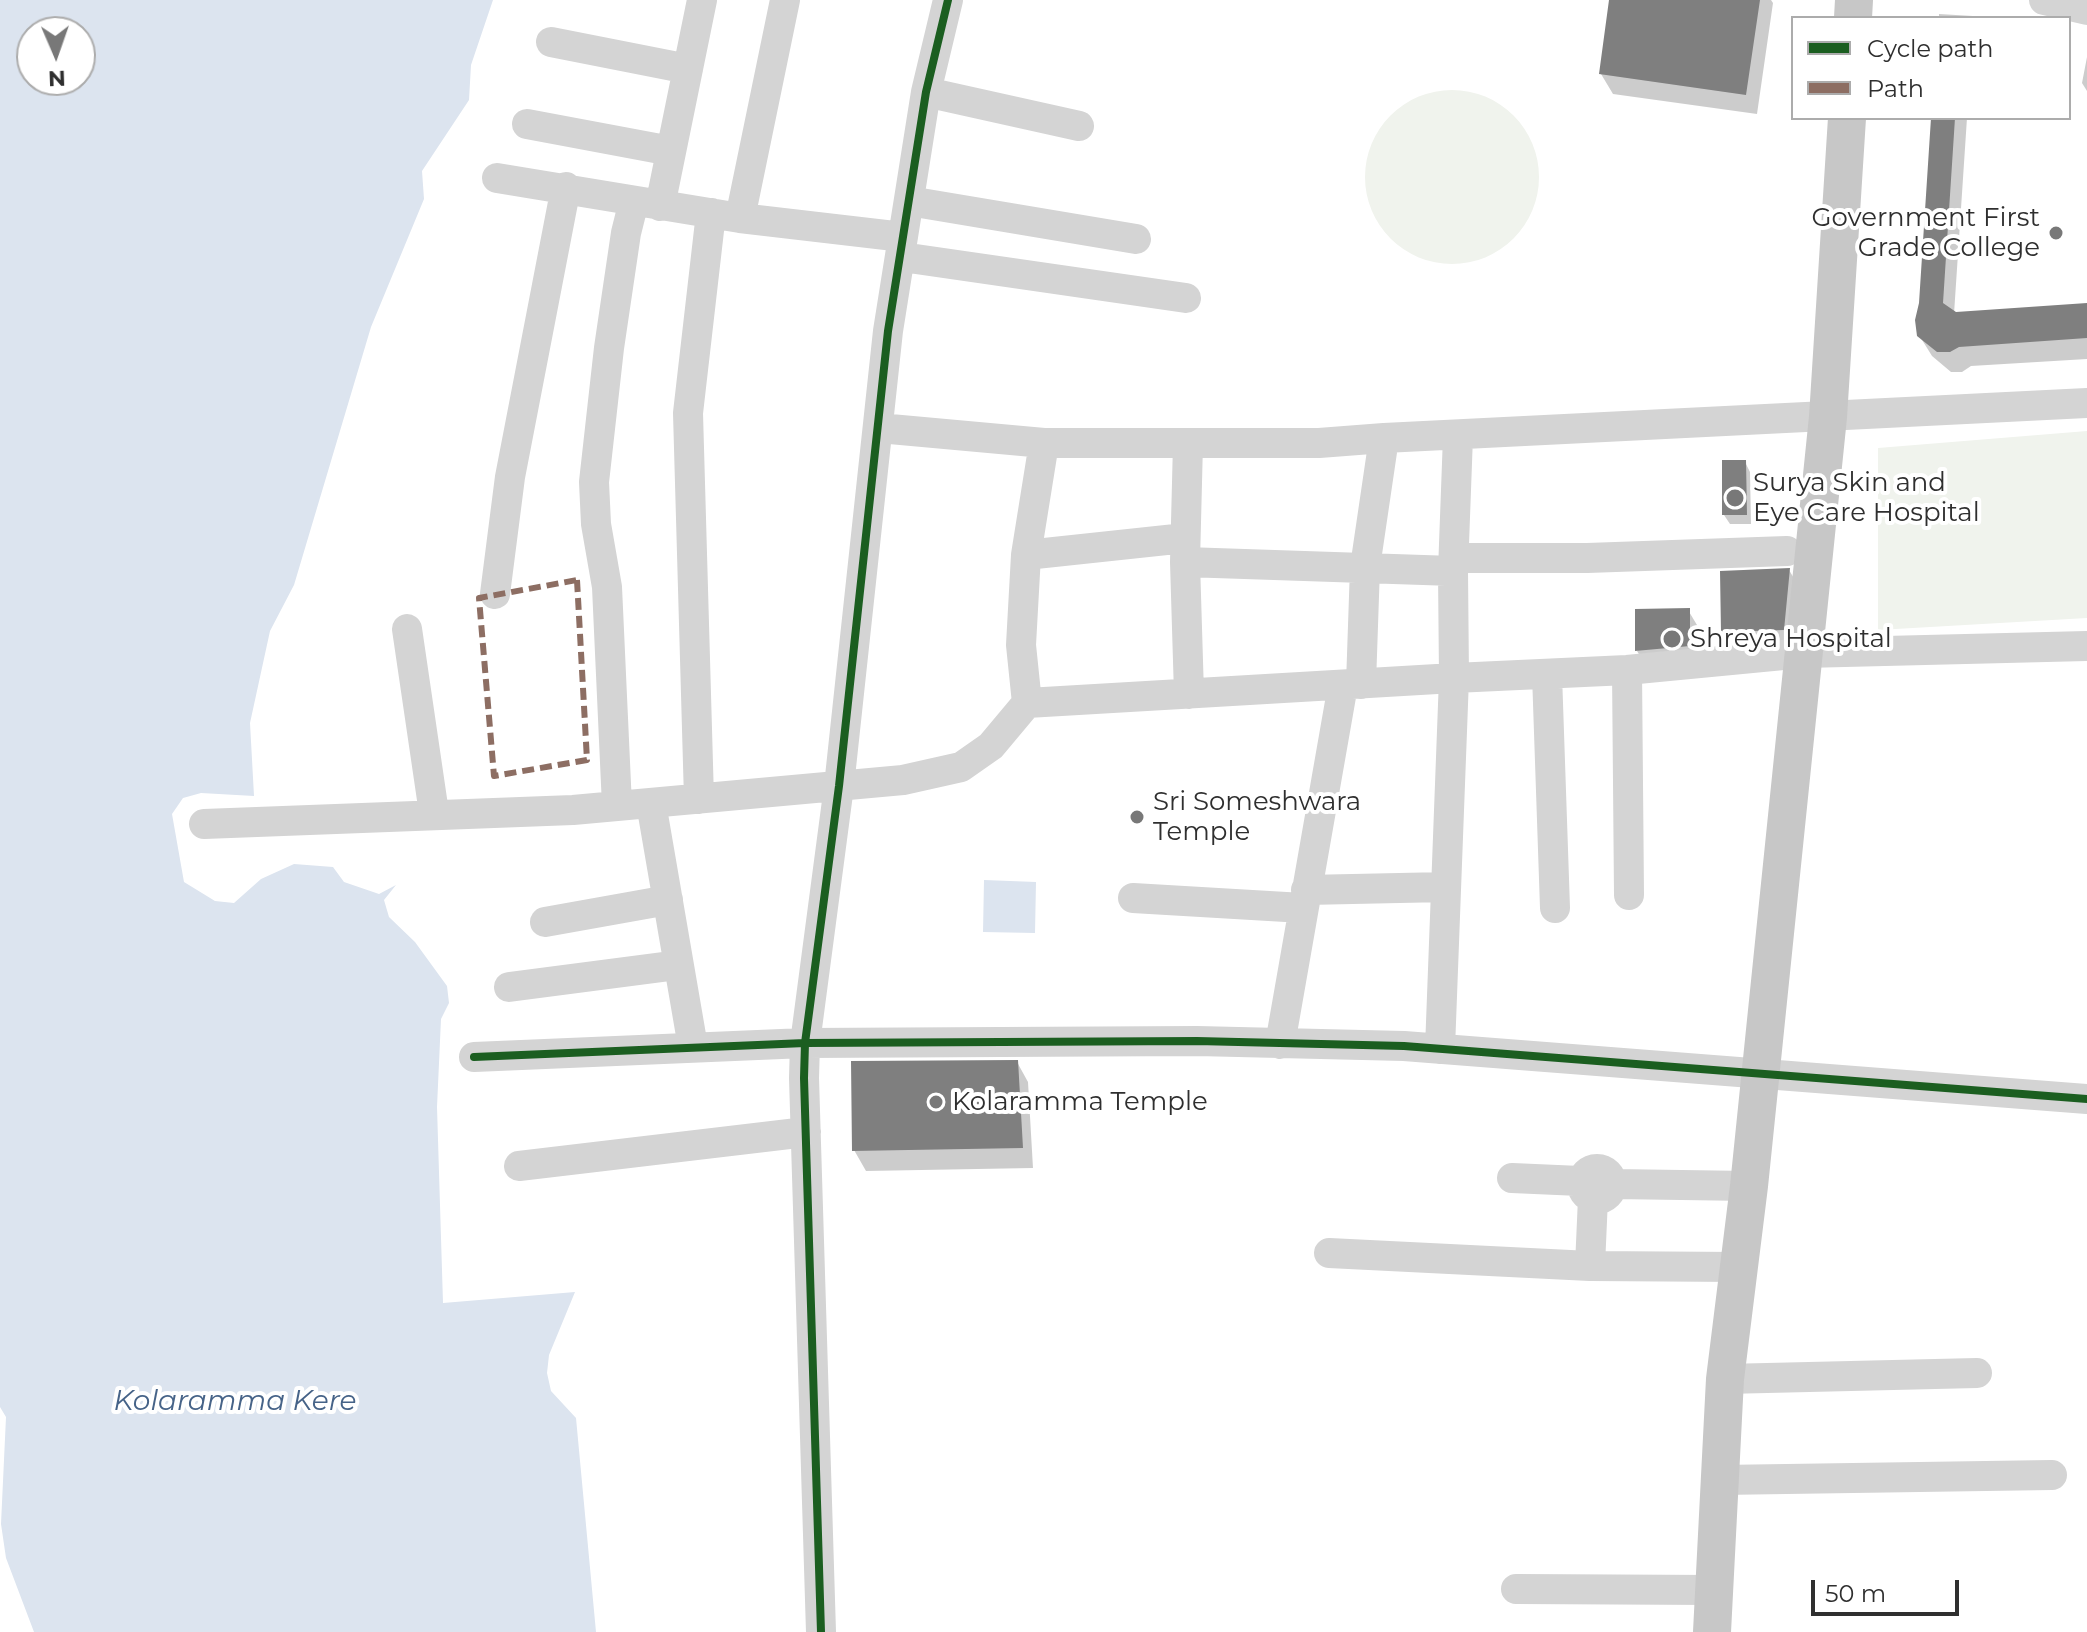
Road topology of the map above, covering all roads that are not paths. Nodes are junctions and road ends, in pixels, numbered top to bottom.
1 (702, 0) edge
2 (785, 0) edge
3 (948, 0) edge
4 (2044, 0) edge
5 (2087, 10) edge
6 (551, 42) dead end
7 (688, 69) junction
8 (926, 92) junction
9 (1847, 120) edge
10 (527, 124) dead end
11 (1079, 126) dead end
12 (671, 151) junction
13 (497, 178) dead end
14 (566, 187) junction
15 (909, 201) junction
16 (647, 203) junction
17 (711, 213) junction
18 (740, 218) junction
19 (1136, 239) dead end
20 (902, 247) junction
21 (1186, 298) dead end
22 (2087, 403) edge
23 (1828, 417) junction
24 (879, 428) junction
25 (1458, 436) junction
26 (1384, 438) junction
27 (1044, 443) junction
28 (1188, 443) junction
29 (1185, 550) junction
30 (1787, 551) dead end
31 (1026, 555) junction
32 (1454, 564) junction
33 (1365, 567) junction
34 (495, 594) dead end
35 (407, 629) dead end
36 (2087, 646) edge
37 (1804, 653) junction
38 (1627, 670) junction
39 (1547, 674) junction
40 (1454, 678) junction
41 (1352, 684) junction
42 (1189, 694) junction
43 (1027, 703) junction
44 (839, 786) junction
45 (699, 799) junction
46 (651, 803) junction
47 (617, 806) junction
48 (434, 813) junction
49 (204, 824) dead end
50 (1446, 887) junction
51 (1629, 895) dead end
52 (1133, 898) dead end
53 (1305, 899) junction
54 (668, 900) junction
55 (1555, 908) dead end
56 (545, 922) dead end
57 (678, 965) junction
58 (509, 987) dead end
59 (805, 1043) junction
60 (1280, 1044) junction
61 (693, 1047) junction
62 (1440, 1049) junction
63 (474, 1057) dead end
64 (1761, 1072) junction
65 (2087, 1099) edge
66 (806, 1132) junction
67 (519, 1166) dead end
68 (1512, 1178) dead end
69 (1749, 1186) junction
70 (1596, 1188) junction
71 (1329, 1253) dead end
72 (1590, 1266) junction
73 (1739, 1267) junction
74 (1977, 1373) dead end
75 (1725, 1379) junction
76 (2052, 1475) dead end
77 (1720, 1480) junction
78 (1516, 1589) dead end
79 (1714, 1590) junction
80 (821, 1632) edge
81 (1712, 1632) edge

1 - 7 street
2 - 18 street
3 - 8 street
4 - 5 street
6 - 7 street
7 - 12 street
8 - 11 street
8 - 15 street
9 - 23 main road
10 - 12 street
12 - 16 street
13 - 14 street
14 - 16 street
14 - 34 street
15 - 19 street
15 - 20 street
16 - 17 street
16 - 47 street
17 - 18 street
17 - 45 street
18 - 20 street
20 - 21 street
20 - 24 street
22 - 23 street
23 - 25 street
23 - 37 main road
24 - 27 street
24 - 44 street
25 - 26 street
25 - 32 street
26 - 28 street
26 - 33 street
27 - 28 street
27 - 31 street
28 - 29 street
29 - 31 street
29 - 33 street
29 - 42 street
30 - 32 street
31 - 43 street
32 - 33 street
32 - 40 street
33 - 41 street
35 - 48 street
36 - 37 street
37 - 38 street
37 - 64 main road
38 - 39 street
38 - 51 street
39 - 40 street
39 - 55 street
40 - 41 street
40 - 50 street
41 - 42 street
41 - 53 street
42 - 43 street
43 - 44 street
44 - 45 street
44 - 59 street
45 - 46 street
46 - 47 street
46 - 54 street
47 - 48 street
48 - 49 street
50 - 53 street
50 - 62 street
52 - 53 street
53 - 60 street
54 - 56 street
54 - 57 street
57 - 58 street
57 - 61 street
59 - 60 street
59 - 61 street
59 - 66 street
60 - 62 street
61 - 63 street
62 - 64 street
64 - 65 street
64 - 69 main road
66 - 67 street
66 - 80 street
68 - 70 street
69 - 70 street
69 - 73 main road
70 - 72 street
71 - 72 street
72 - 73 street
73 - 75 main road
74 - 75 street
75 - 77 main road
76 - 77 street
77 - 79 main road
78 - 79 street
79 - 81 main road

